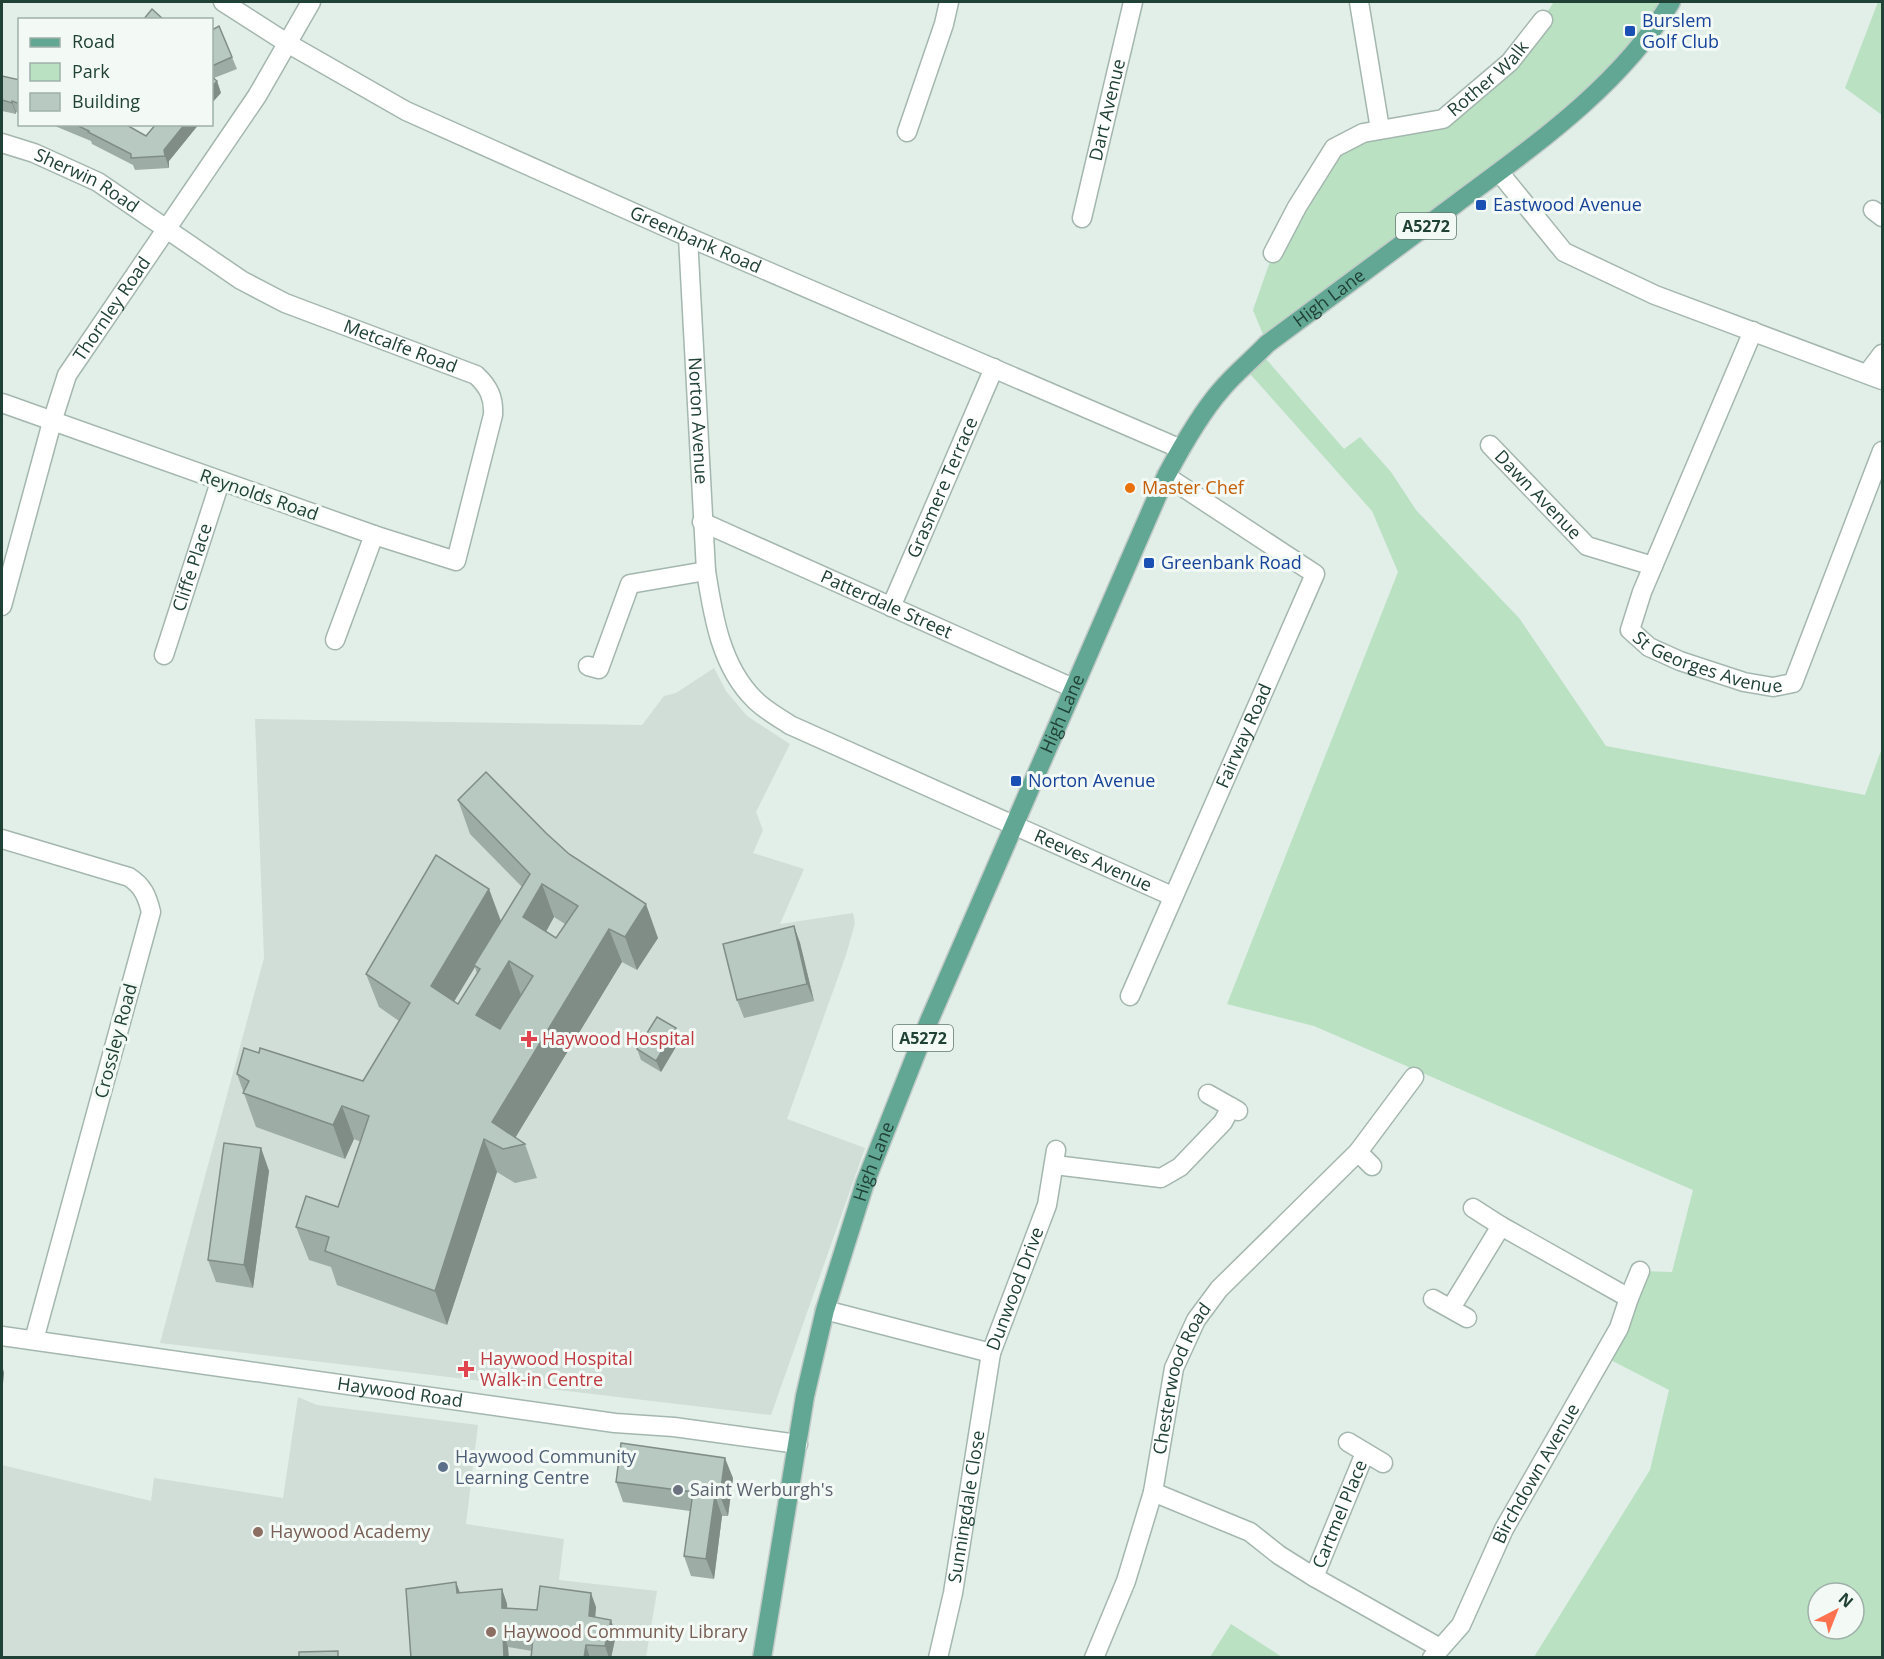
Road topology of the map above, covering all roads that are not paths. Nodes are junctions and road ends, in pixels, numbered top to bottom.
1 (223, 2) edge
2 (311, 2) edge
3 (949, 2) edge
4 (1133, 2) edge
5 (1359, 2) edge
6 (1671, 2) edge
7 (1543, 20) dead end
8 (287, 43) junction
9 (1380, 129) junction
10 (907, 132) dead end
11 (2, 143) edge
12 (1499, 172) junction
13 (1082, 218) dead end
14 (165, 230) junction
15 (688, 237) junction
16 (1273, 253) dead end
17 (1753, 331) junction
18 (1882, 354) edge
19 (994, 368) junction
20 (1875, 377) edge
21 (2, 403) edge
22 (52, 422) junction
23 (1490, 445) dead end
24 (1181, 449) junction
25 (1882, 451) edge
26 (1166, 476) junction
27 (220, 482) junction
28 (702, 522) junction
29 (374, 535) junction
30 (460, 549) joint
31 (1653, 566) junction
32 (706, 571) junction
33 (2, 606) edge
34 (891, 607) junction
35 (335, 640) dead end
36 (164, 656) dead end
37 (588, 666) dead end
38 (1073, 688) junction
39 (1016, 825) junction
40 (2, 839) edge
41 (1172, 896) junction
42 (1130, 996) dead end
43 (1414, 1077) dead end
44 (1208, 1094) dead end
45 (1358, 1152) junction
46 (1372, 1166) dead end
47 (1473, 1208) dead end
48 (1501, 1226) junction
49 (1640, 1271) dead end
50 (1629, 1298) junction
51 (1433, 1299) dead end
52 (1451, 1308) junction
53 (825, 1310) junction
54 (1467, 1318) dead end
55 (2, 1336) edge
56 (34, 1341) junction
57 (991, 1353) junction
58 (1348, 1442) dead end
59 (798, 1444) junction
60 (1365, 1453) junction
61 (1383, 1463) dead end
62 (1153, 1492) junction
63 (1314, 1577) junction
64 (1436, 1653) edge
65 (762, 1658) edge
66 (938, 1658) edge
67 (1094, 1658) edge

1 - 8 street, Greenbank Road
2 - 8 street, Thornley Road
3 - 10 street
4 - 13 street, Dart Avenue
5 - 9 street
6 - 12 main road, High Lane / A5272
7 - 9 street, Rother Walk
8 - 14 street, Thornley Road
8 - 15 street, Greenbank Road
9 - 16 street, Rother Walk
11 - 14 street, Sherwin Road
12 - 17 street
12 - 24 main road, High Lane / A5272
14 - 22 street, Thornley Road
14 - 30 street, Metcalfe Road
15 - 19 street, Greenbank Road
15 - 28 street, Norton Avenue
17 - 20 street
17 - 31 street, St Georges Avenue
18 - 20 street
19 - 24 street, Greenbank Road
19 - 34 street, Grasmere Terrace
21 - 22 street, Reynolds Road
22 - 27 street, Reynolds Road
22 - 33 street, Thornley Road
23 - 31 street, Dawn Avenue
24 - 26 main road, High Lane / A5272
25 - 31 street, St Georges Avenue
26 - 38 main road, High Lane / A5272
26 - 41 street, Fairway Road
27 - 29 street, Reynolds Road
27 - 36 street, Cliffe Place
28 - 32 street, Norton Avenue
28 - 34 street, Patterdale Street
29 - 30 street, Reynolds Road
29 - 35 street
32 - 37 street
32 - 39 street, Norton Avenue
34 - 38 street, Patterdale Street
38 - 39 main road, High Lane / A5272
39 - 41 street, Reeves Avenue
39 - 53 main road, High Lane / A5272
40 - 56 street, Crossley Road
41 - 42 street, Fairway Road
43 - 45 street, Chesterwood Road
44 - 57 street, Dunwood Drive
45 - 46 street
45 - 62 street, Chesterwood Road
47 - 48 street
48 - 50 street
48 - 52 street
49 - 50 street, Birchdown Avenue
50 - 64 street, Birchdown Avenue
51 - 52 street
52 - 54 street
53 - 57 street, Dunwood Drive
53 - 59 main road, High Lane / A5272
55 - 56 street, Haywood Road
56 - 59 street, Haywood Road
57 - 66 street, Sunningdale Close
58 - 60 street, Cartmel Place
59 - 65 main road, High Lane / A5272
60 - 61 street, Cartmel Place
60 - 63 street, Cartmel Place
62 - 63 street, Birchdown Avenue
62 - 67 street, Chesterwood Road
63 - 64 street, Birchdown Avenue

